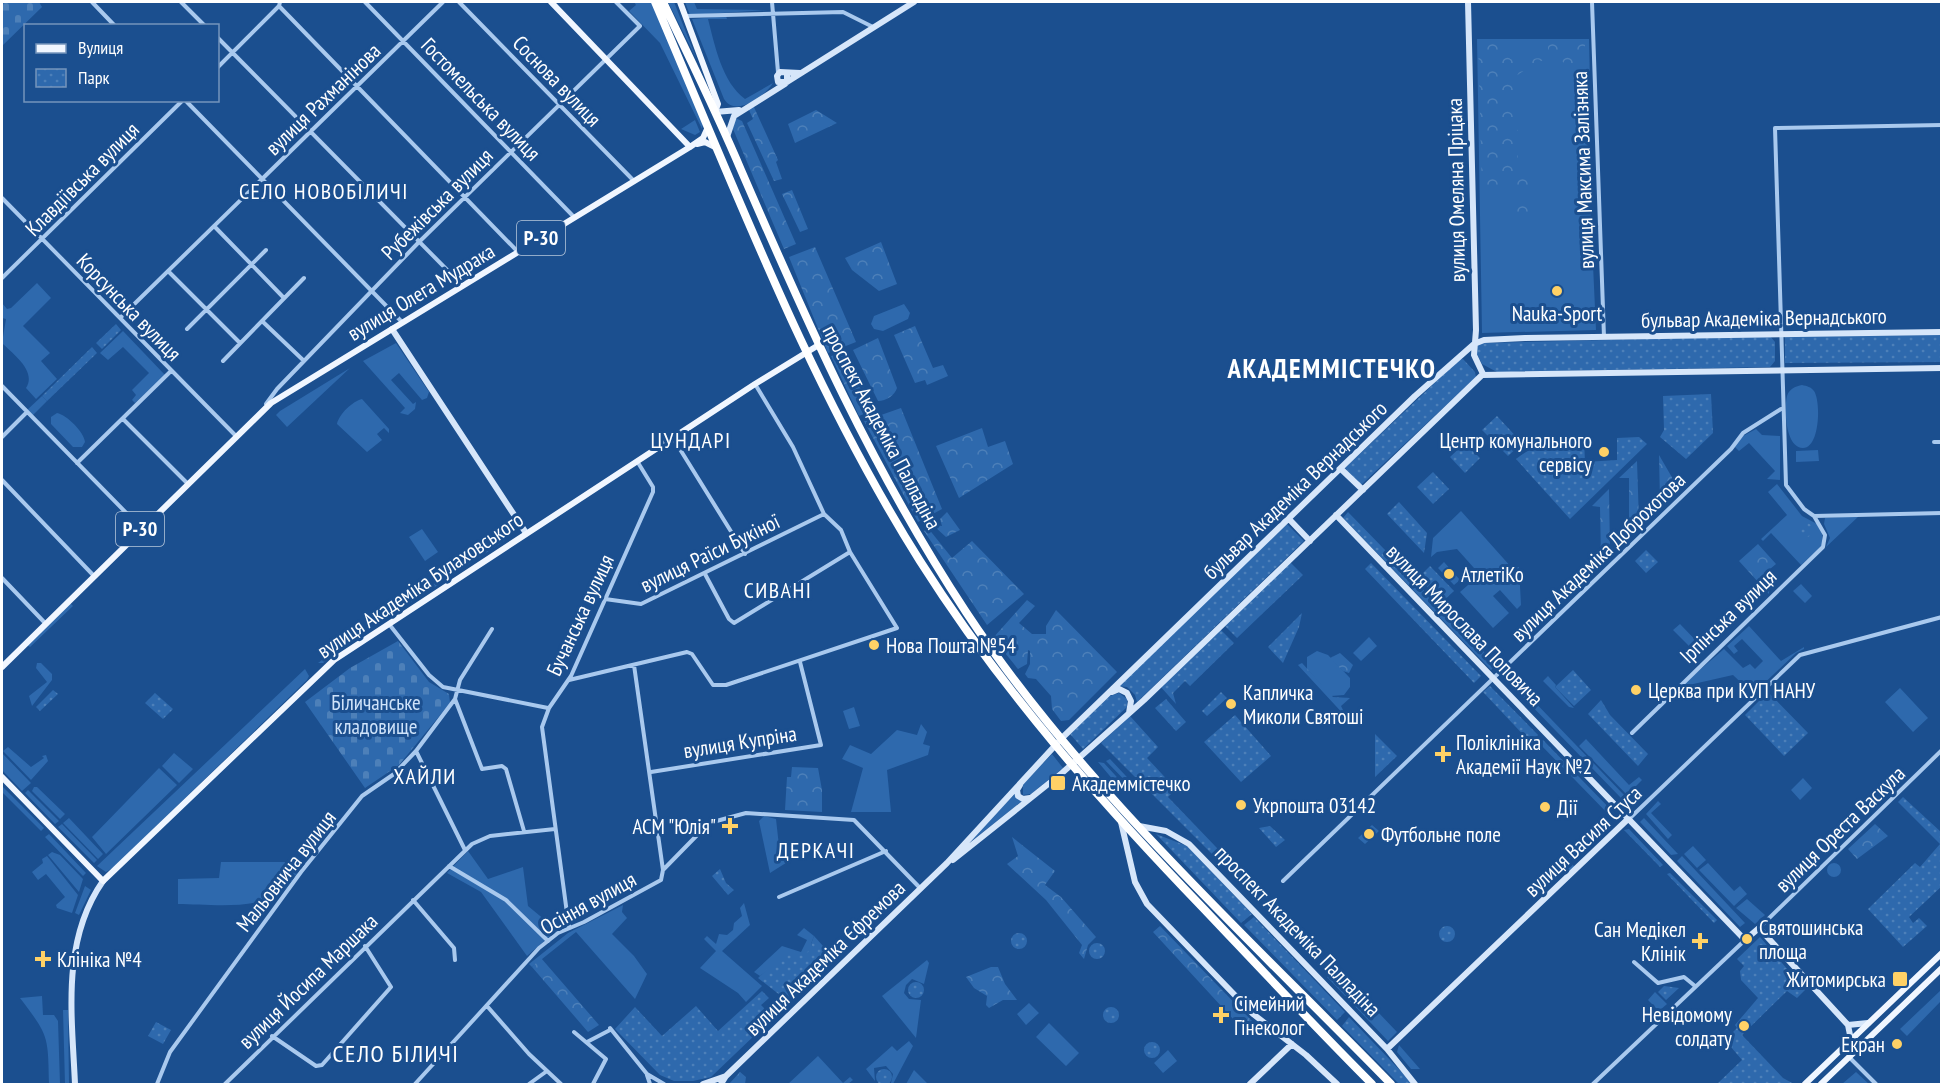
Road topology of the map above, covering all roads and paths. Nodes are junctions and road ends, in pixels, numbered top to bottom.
1 (92, 2) edge
2 (181, 2) edge
3 (365, 2) edge
4 (443, 2) edge
5 (459, 2) edge
6 (551, 2) edge
7 (616, 2) edge
8 (655, 2) edge
9 (663, 2) edge
10 (680, 2) edge
11 (772, 2) edge
12 (914, 2) edge
13 (1468, 2) edge
14 (1592, 2) edge
15 (279, 4) edge
16 (773, 12) junction
17 (686, 16) junction
18 (113, 24) edge
19 (203, 24) edge
20 (873, 27) junction
21 (219, 39) edge
22 (403, 40) junction
23 (232, 52) junction
24 (606, 58) junction
25 (779, 64) junction
26 (219, 65) edge
27 (786, 72) junction
28 (804, 72) junction
29 (777, 77) junction
30 (786, 83) junction
31 (357, 86) junction
32 (773, 91) junction
33 (182, 102) edge
34 (186, 102) edge
35 (558, 105) junction
36 (740, 110) junction
37 (715, 112) junction
38 (708, 125) junction
39 (1941, 125) edge
40 (310, 131) junction
41 (727, 138) junction
42 (690, 147) junction
43 (718, 149) junction
44 (512, 152) junction
45 (262, 179) junction
46 (634, 181) junction
47 (465, 197) junction
48 (2, 198) edge
49 (574, 218) junction
50 (214, 226) junction
51 (42, 239) junction
52 (418, 243) junction
53 (266, 250) dead end
54 (518, 252) junction
55 (252, 264) junction
56 (168, 271) junction
57 (2, 278) edge
58 (304, 278) dead end
59 (462, 285) junction
60 (371, 291) junction
61 (284, 298) junction
62 (207, 309) junction
63 (120, 318) junction
64 (262, 321) junction
65 (403, 322) junction
66 (187, 329) dead end
67 (392, 329) junction
68 (1941, 332) edge
69 (1780, 334) junction
70 (1604, 337) junction
71 (240, 343) junction
72 (1474, 344) junction
73 (818, 346) junction
74 (807, 351) junction
75 (303, 360) junction
76 (223, 361) dead end
77 (1941, 368) edge
78 (1780, 369) junction
79 (171, 371) junction
80 (1483, 374) junction
81 (755, 384) junction
82 (2, 386) edge
83 (1781, 409) junction
84 (262, 411) junction
85 (27, 412) junction
86 (123, 419) junction
87 (235, 435) junction
88 (2, 437) edge
89 (673, 438) junction
90 (1934, 442) dead end
91 (1941, 442) edge
92 (637, 461) junction
93 (78, 463) junction
94 (1341, 469) junction
95 (2, 480) edge
96 (187, 483) junction
97 (1363, 490) junction
98 (1941, 513) edge
99 (824, 514) junction
100 (1336, 515) junction
101 (1814, 516) junction
102 (1289, 519) junction
103 (141, 528) junction
104 (526, 533) junction
105 (1310, 541) junction
106 (850, 552) junction
107 (744, 554) junction
108 (705, 574) junction
109 (94, 576) junction
110 (2, 579) edge
111 (605, 599) junction
112 (1941, 617) edge
113 (45, 623) junction
114 (388, 624) junction
115 (492, 629) dead end
116 (800, 662) junction
117 (634, 666) junction
118 (2, 667) edge
119 (1494, 678) junction
120 (569, 680) junction
121 (455, 692) junction
122 (1107, 696) junction
123 (455, 699) junction
124 (549, 708) junction
125 (1129, 713) junction
126 (1632, 733) dead end
127 (1062, 738) junction
128 (1054, 746) junction
129 (1941, 750) edge
130 (416, 751) junction
131 (1079, 758) junction
132 (1071, 765) junction
133 (651, 772) junction
134 (2, 777) edge
135 (1023, 780) junction
136 (1032, 797) junction
137 (1628, 819) junction
138 (1121, 822) junction
139 (1139, 826) junction
140 (555, 829) junction
141 (524, 831) junction
142 (465, 850) junction
143 (885, 851) junction
144 (947, 863) junction
145 (448, 866) junction
146 (663, 870) junction
147 (103, 881) junction
148 (1283, 881) dead end
149 (921, 889) junction
150 (780, 897) dead end
151 (413, 900) junction
152 (569, 928) junction
153 (1759, 928) junction
154 (1745, 940) junction
155 (548, 941) junction
156 (365, 945) junction
157 (1941, 953) edge
158 (455, 960) dead end
159 (1634, 962) dead end
160 (1941, 968) edge
161 (1695, 986) junction
162 (487, 1006) junction
163 (1869, 1023) junction
164 (1848, 1025) junction
165 (574, 1032) dead end
166 (272, 1036) junction
167 (587, 1042) junction
168 (1292, 1044) junction
169 (1847, 1045) junction
170 (1387, 1049) junction
171 (1849, 1057) junction
172 (547, 1071) junction
173 (647, 1074) junction
174 (726, 1076) junction
175 (75, 1084) edge
176 (157, 1084) edge
177 (225, 1084) edge
178 (415, 1084) edge
179 (530, 1084) edge
180 (561, 1084) edge
181 (593, 1084) edge
182 (650, 1084) edge
183 (664, 1084) edge
184 (703, 1084) edge
185 (721, 1084) edge
186 (1250, 1084) edge
187 (1337, 1084) edge
188 (1372, 1084) edge
189 (1392, 1084) edge
190 (1415, 1084) edge
191 (1593, 1084) edge
192 (1806, 1084) edge
193 (1821, 1084) edge
194 (1876, 1084) edge

1 - 18 street
2 - 19 street
3 - 22 street, Гостомельська вулиця
4 - 22 street, вулиця Рахманінова
5 - 35 street, Соснова вулиця
6 - 24 main road
7 - 24 street, Рубежівська вулиця
8 - 38 highway, проспект Академіка Палладіна
9 - 37 highway, проспект Академіка Палладіна
10 - 17 main road
11 - 16 street
12 - 20 street
13 - 72 street, вулиця Омеляна Пріцака
14 - 70 street, вулиця Максима Залізняка
15 - 23 street
15 - 31 street
16 - 17 street
16 - 20 street
16 - 25 street
17 - 37 main road
20 - 28 street
21 - 23 street
22 - 31 street, вулиця Рахманінова
22 - 44 street, Гостомельська вулиця
23 - 26 street
23 - 40 street
24 - 35 street, Рубежівська вулиця
24 - 42 main road
25 - 27 street
25 - 29 street
27 - 28 street
27 - 29 street
27 - 30 street
28 - 30 street
29 - 30 street
29 - 32 street
30 - 32 street
31 - 40 street, вулиця Рахманінова
31 - 47 street
32 - 36 street
33 - 51 street, Клавдіївська вулиця
34 - 45 street
35 - 44 street, Рубежівська вулиця
35 - 46 street, Соснова вулиця
36 - 37 street
36 - 41 street
37 - 41 highway, проспект Академіка Палладіна
38 - 42 main road, вулиця Олега Мудрака / Р-30
38 - 43 highway, проспект Академіка Палладіна
39 - 69 street
40 - 45 street, вулиця Рахманінова
40 - 52 street
41 - 73 highway, проспект Академіка Палладіна
42 - 43 main road
42 - 46 main road, вулиця Олега Мудрака / Р-30
43 - 74 highway, проспект Академіка Палладіна
44 - 47 street, Рубежівська вулиця
44 - 49 street, Гостомельська вулиця
45 - 50 street, вулиця Рахманінова
45 - 60 street
46 - 49 main road, вулиця Олега Мудрака / Р-30
47 - 52 street, Рубежівська вулиця
47 - 54 street
48 - 51 street, Корсунська вулиця
49 - 54 main road, вулиця Олега Мудрака / Р-30
50 - 55 street
50 - 56 street, вулиця Рахманінова
51 - 57 street, Клавдіївська вулиця
51 - 63 street, Корсунська вулиця
52 - 59 street
52 - 60 street, Рубежівська вулиця
53 - 55 street
54 - 59 main road, вулиця Олега Мудрака / Р-30
55 - 61 street
55 - 62 street
56 - 62 street
56 - 63 street, вулиця Рахманінова
58 - 61 street
59 - 65 main road, вулиця Олега Мудрака / Р-30
60 - 65 street
60 - 75 street, Рубежівська вулиця
61 - 64 street
62 - 66 street
62 - 71 street
63 - 79 street, Корсунська вулиця
64 - 71 street
64 - 75 street
65 - 67 main road, вулиця Олега Мудрака / Р-30
67 - 84 main road, вулиця Олега Мудрака / Р-30
67 - 104 street
68 - 69 street, бульвар Академіка Вернадського
69 - 70 street, бульвар Академіка Вернадського
69 - 78 street
70 - 72 street, бульвар Академіка Вернадського
71 - 76 street
72 - 80 street, вулиця Омеляна Пріцака
72 - 94 street, бульвар Академіка Вернадського
73 - 74 main road, вулиця Академіка Булаховського
73 - 127 highway, проспект Академіка Палладіна
74 - 81 main road, вулиця Академіка Булаховського
74 - 128 highway, проспект Академіка Палладіна
75 - 84 street, Рубежівська вулиця
77 - 78 street
78 - 80 street
78 - 83 street
79 - 86 street
79 - 87 street, Корсунська вулиця
80 - 97 street
81 - 89 main road, вулиця Академіка Булаховського
81 - 99 street
82 - 85 street
83 - 101 street
83 - 119 street, вулиця Академіка Доброхотова
84 - 87 main road, Р-30
85 - 88 street
85 - 93 street
86 - 93 street
86 - 96 street
87 - 96 main road, Р-30
89 - 92 main road, вулиця Академіка Булаховського
89 - 107 street
90 - 91 street
92 - 104 main road, вулиця Академіка Булаховського
92 - 111 street, Бучанська вулиця
93 - 103 street
94 - 97 street
94 - 102 street, бульвар Академіка Вернадського
95 - 109 street
96 - 103 main road, Р-30
97 - 100 street
98 - 101 street
99 - 106 street
99 - 107 street, вулиця Раїси Букіної
100 - 105 street
100 - 119 street, вулиця Мирослава Поповича
101 - 126 street, Ірпінська вулиця
102 - 105 street
102 - 122 street, бульвар Академіка Вернадського
103 - 109 main road, Р-30
104 - 114 main road, вулиця Академіка Булаховського
105 - 125 street
106 - 108 street
106 - 116 street
107 - 108 street, вулиця Раїси Букіної
108 - 111 street, вулиця Раїси Букіної
109 - 113 main road, Р-30
110 - 113 street
111 - 120 street, Бучанська вулиця
112 - 137 street, вулиця Василя Стуса
113 - 118 main road, Р-30
114 - 121 street
114 - 147 main road, вулиця Академіка Булаховського
115 - 121 street
116 - 117 street
116 - 133 street, вулиця Купріна
117 - 120 street
117 - 133 street
119 - 137 street, вулиця Мирослава Поповича
119 - 148 street, вулиця Академіка Доброхотова
120 - 124 street, Бучанська вулиця
121 - 123 street
121 - 124 street
122 - 125 street
122 - 127 street, бульвар Академіка Вернадського
123 - 130 street, Мальовнича вулиця
123 - 141 street
124 - 140 street, Бучанська вулиця
125 - 131 street
127 - 128 street, вулиця Академіка Єфремова
127 - 131 highway, проспект Академіка Палладіна
128 - 132 highway, проспект Академіка Палладіна
128 - 135 street, вулиця Академіка Єфремова
129 - 153 street, вулиця Ореста Васкула
130 - 142 street
130 - 176 street, Мальовнича вулиця
131 - 132 street, вулиця Академіка Єфремова
131 - 139 highway, проспект Академіка Палладіна
132 - 136 street, вулиця Академіка Єфремова
132 - 138 highway, проспект Академіка Палладіна
133 - 146 street
134 - 147 main road
135 - 136 street
135 - 144 street, вулиця Академіка Єфремова
136 - 144 street, вулиця Академіка Єфремова
137 - 154 street, вулиця Мирослава Поповича
137 - 170 street, вулиця Василя Стуса
138 - 168 street, проспект Академіка Палладіна
138 - 188 highway, проспект Академіка Палладіна
139 - 170 street, проспект Академіка Палладіна
139 - 189 highway, проспект Академіка Палладіна
140 - 141 street, вулиця Йосипа Маршака
140 - 152 street, Бучанська вулиця
141 - 142 street, вулиця Йосипа Маршака
142 - 145 street, вулиця Йосипа Маршака
143 - 146 street, Осіння вулиця
143 - 149 street, Осіння вулиця
143 - 150 street
144 - 149 street, вулиця Академіка Єфремова
145 - 151 street, вулиця Йосипа Маршака
145 - 155 street
146 - 152 street, Осіння вулиця
147 - 175 street, вулиця Академіка Булаховського
149 - 174 street, вулиця Академіка Єфремова
151 - 156 street, вулиця Йосипа Маршака
151 - 158 street
152 - 155 street, Осіння вулиця
153 - 154 street
153 - 164 street
154 - 161 street
155 - 162 street, Осіння вулиця
156 - 166 street, вулиця Йосипа Маршака
156 - 166 street
157 - 163 main road
159 - 161 street
160 - 171 main road
161 - 191 street
162 - 172 street
162 - 178 street, Осіння вулиця
163 - 164 street
163 - 169 main road
164 - 169 street
165 - 167 street
166 - 177 street, вулиця Йосипа Маршака
167 - 173 street
167 - 181 street
168 - 186 street
168 - 187 street, проспект Академіка Палладіна
169 - 192 main road
170 - 190 street, проспект Академіка Палладіна
171 - 193 main road
171 - 194 street
172 - 179 street
172 - 180 street
173 - 182 street
173 - 183 street
174 - 184 street, вулиця Академіка Єфремова
174 - 185 street, вулиця Академіка Єфремова

